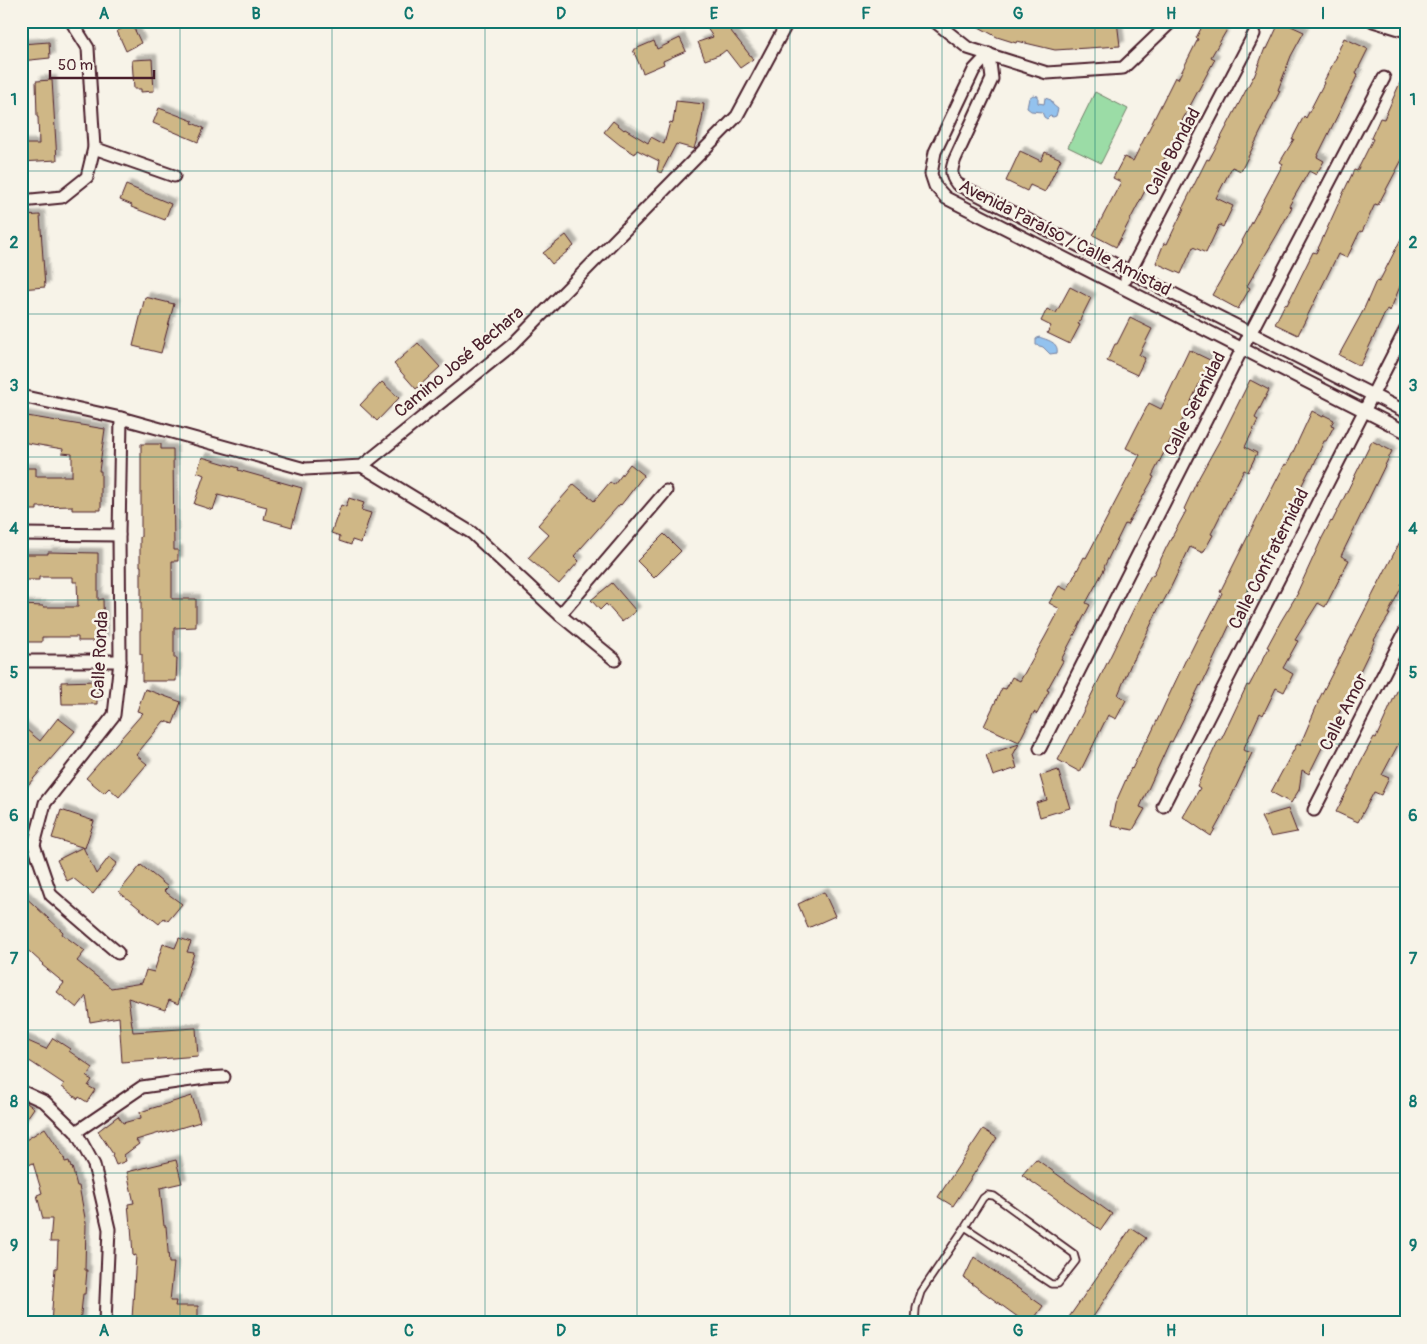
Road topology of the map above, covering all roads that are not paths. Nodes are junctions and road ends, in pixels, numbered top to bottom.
1 (71, 21) edge
2 (788, 21) edge
3 (934, 21) edge
4 (1172, 21) edge
5 (1373, 21) edge
6 (1406, 31) edge
7 (1254, 34) dead end
8 (989, 54) junction
9 (1384, 78) dead end
10 (94, 148) junction
11 (952, 169) junction
12 (931, 174) junction
13 (174, 176) dead end
14 (21, 201) edge
15 (1130, 272) junction
16 (1122, 287) junction
17 (1406, 329) edge
18 (1250, 334) junction
19 (1242, 349) junction
20 (1372, 395) junction
21 (21, 396) edge
22 (1364, 411) junction
23 (1406, 412) edge
24 (121, 418) junction
25 (1406, 432) edge
26 (362, 466) junction
27 (666, 491) dead end
28 (21, 534) edge
29 (119, 535) junction
30 (560, 615) junction
31 (1406, 630) edge
32 (615, 660) dead end
33 (21, 661) edge
34 (120, 661) junction
35 (1040, 748) dead end
36 (1163, 806) dead end
37 (1314, 810) dead end
38 (118, 953) dead end
39 (224, 1077) dead end
40 (21, 1091) edge
41 (76, 1132) junction
42 (965, 1227) junction
43 (105, 1323) edge
44 (915, 1323) edge

1 - 10 street
2 - 26 street, Camino José Bechara
3 - 8 street
4 - 8 street
5 - 6 street
7 - 15 street, Calle Bondad
8 - 11 street, Avenida Paraíso / Calle Amistad
8 - 12 street
9 - 18 street, Calle Serenidad
10 - 13 street
10 - 14 street
11 - 12 street
11 - 15 street, Avenida Paraíso / Calle Amistad
12 - 16 street, Avenida Paraíso / Calle Amistad
15 - 16 street, Calle Bondad
15 - 18 street, Avenida Paraíso / Calle Amistad
16 - 19 street, Avenida Paraíso / Calle Amistad
17 - 20 street, Calle Confraternidad
18 - 19 street, Calle Serenidad
18 - 20 street, Avenida Paraíso / Calle Amistad
19 - 22 street, Avenida Paraíso / Calle Amistad
19 - 35 street, Calle Serenidad
20 - 22 street, Calle Confraternidad
20 - 23 street, Avenida Paraíso / Calle Amistad
21 - 24 street
22 - 25 street, Avenida Paraíso / Calle Amistad
22 - 36 street, Calle Confraternidad
24 - 26 street
24 - 29 street, Calle Ronda
26 - 30 street
27 - 30 street
28 - 29 street
29 - 34 street, Calle Ronda
30 - 32 street
31 - 37 street, Calle Amor
33 - 34 street
34 - 38 street, Calle Ronda
39 - 41 street
40 - 41 street
41 - 43 street
42 - 42 lane
42 - 44 lane

